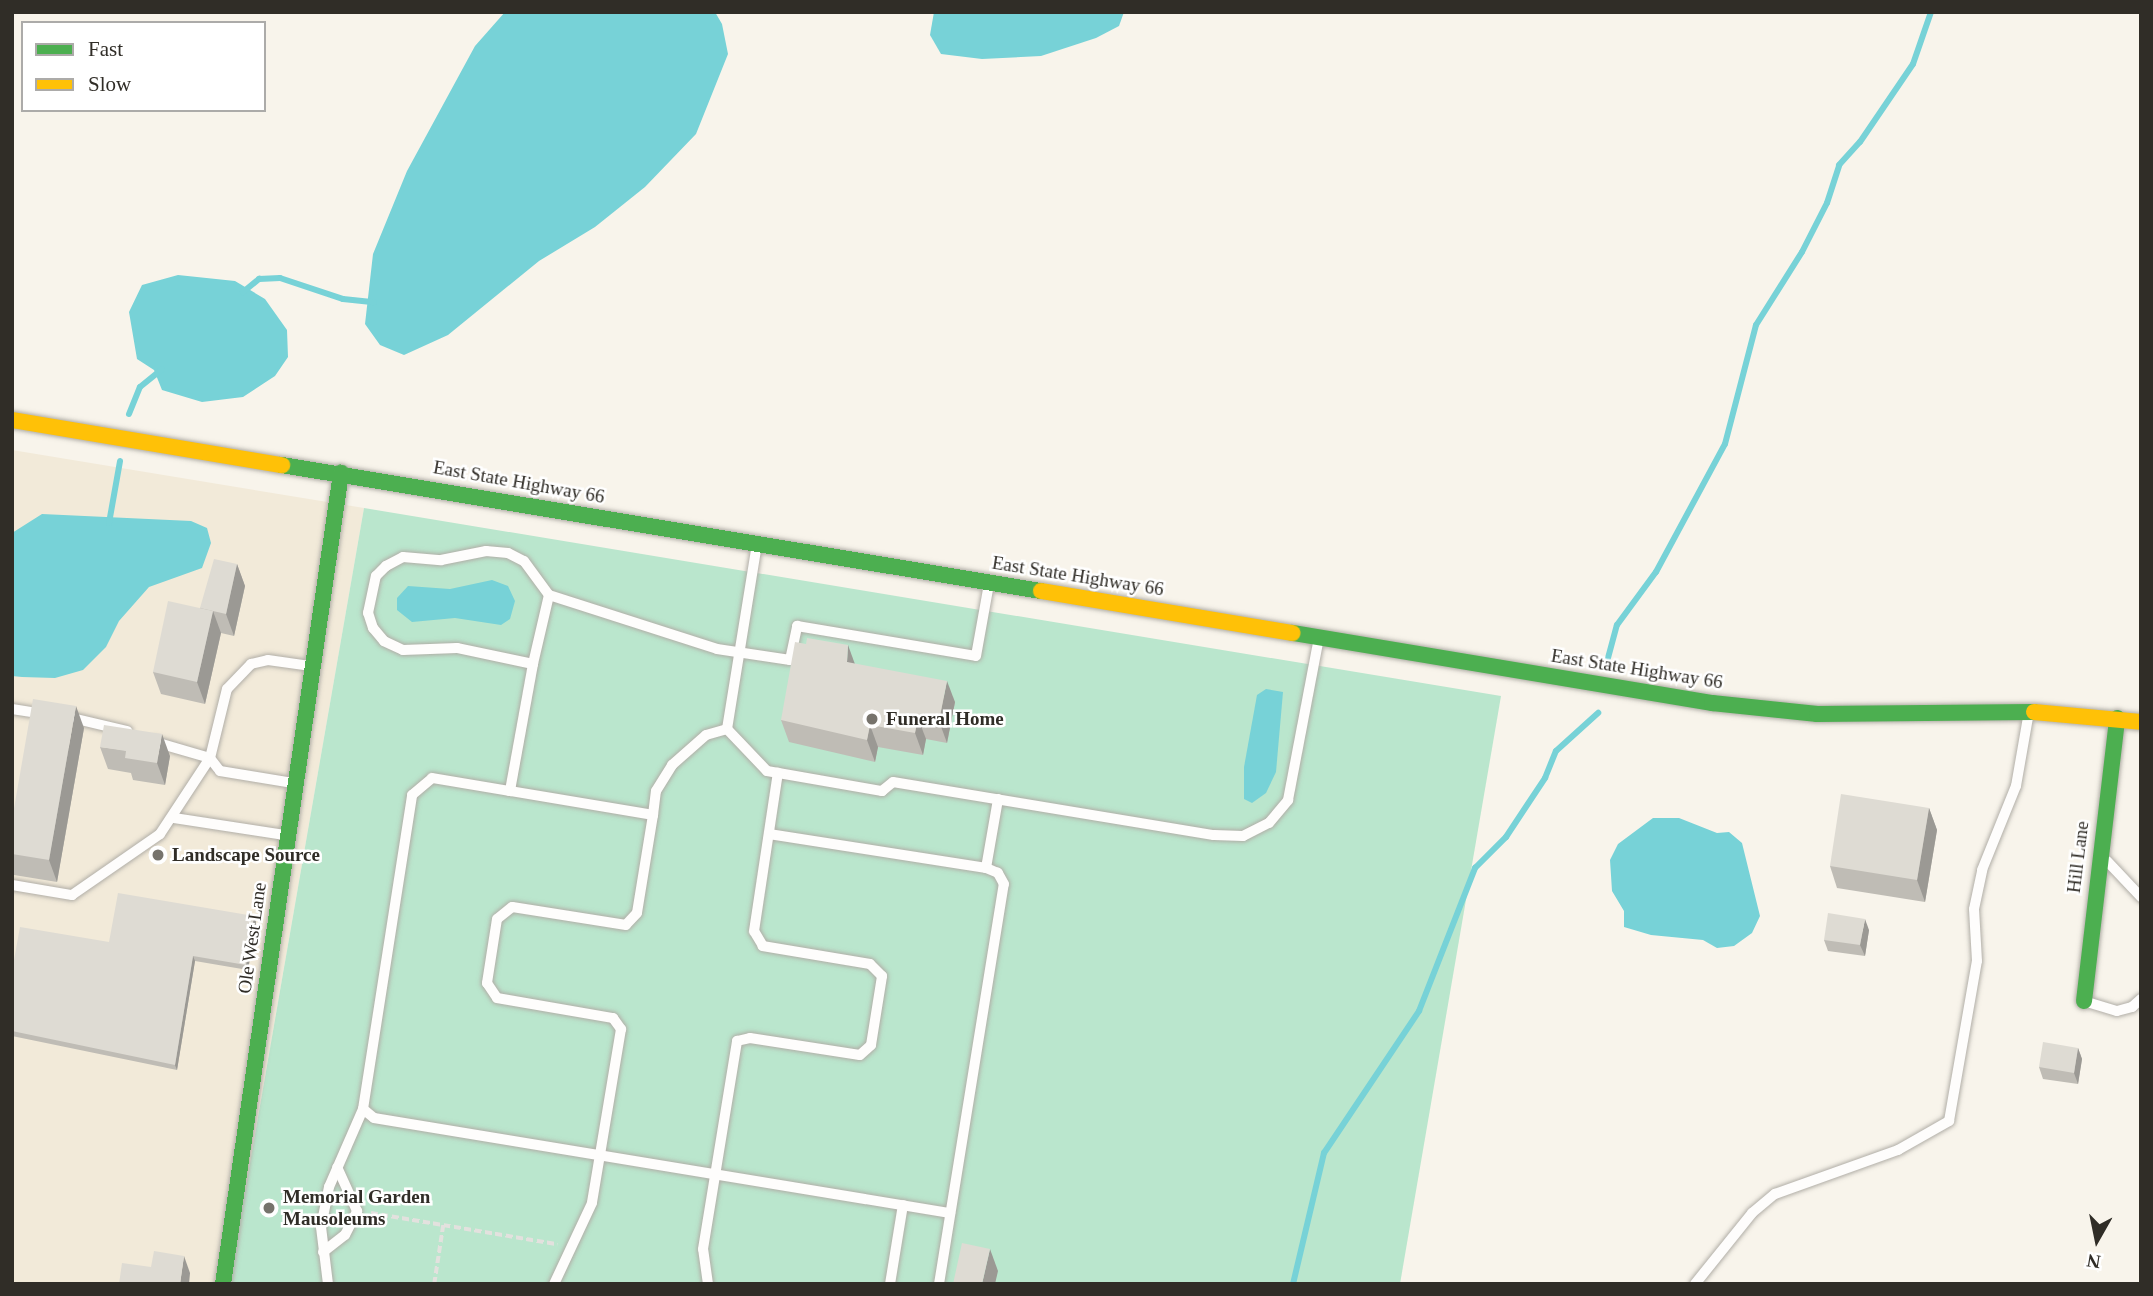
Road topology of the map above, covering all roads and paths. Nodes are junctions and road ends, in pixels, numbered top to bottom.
1 (12, 420) edge
2 (341, 473) junction
3 (757, 544) junction
4 (990, 583) junction
5 (548, 595) junction
6 (1319, 637) junction
7 (739, 652) junction
8 (533, 664) junction
9 (313, 667) junction
10 (12, 709) edge
11 (2028, 712) junction
12 (2117, 718) junction
13 (2141, 722) edge
14 (727, 729) junction
15 (210, 758) junction
16 (778, 773) junction
17 (296, 783) junction
18 (510, 791) junction
19 (998, 799) junction
20 (653, 815) junction
21 (174, 818) junction
22 (769, 834) junction
23 (288, 835) junction
24 (2099, 855) junction
25 (986, 868) junction
26 (12, 885) edge
27 (2141, 897) edge
28 (2141, 999) edge
29 (2084, 1002) joint
30 (363, 1109) junction
31 (600, 1155) junction
32 (337, 1167) junction
33 (714, 1175) junction
34 (903, 1205) junction
35 (357, 1210) junction
36 (950, 1213) junction
37 (443, 1225) junction
38 (573, 1247) junction
39 (323, 1252) junction
40 (223, 1284) edge
41 (328, 1284) edge
42 (434, 1284) edge
43 (554, 1284) edge
44 (708, 1284) edge
45 (890, 1284) edge
46 (939, 1284) edge
47 (1695, 1284) edge

1 - 2 main road, East State Highway 66
2 - 3 main road, East State Highway 66
2 - 9 main road, Ole West Lane
3 - 4 main road, East State Highway 66
3 - 7 lane
4 - 6 main road, East State Highway 66
4 - 7 lane
5 - 7 lane
5 - 8 lane
5 - 8 lane
6 - 11 main road, East State Highway 66
6 - 19 lane
7 - 14 lane
8 - 18 lane
9 - 15 lane
9 - 17 main road, Ole West Lane
10 - 15 lane
11 - 12 main road, East State Highway 66
11 - 47 lane
12 - 13 main road, East State Highway 66
12 - 24 main road, Hill Lane
14 - 16 lane
14 - 20 lane
15 - 17 lane
15 - 21 lane
16 - 19 lane
16 - 22 lane
17 - 23 main road, Ole West Lane
18 - 20 lane
18 - 30 lane
19 - 25 lane
20 - 31 lane
21 - 23 lane
21 - 26 lane
22 - 25 lane
22 - 33 lane
23 - 40 main road, Ole West Lane
24 - 27 lane
24 - 29 main road, Hill Lane
25 - 36 lane
28 - 29 lane
30 - 31 lane
30 - 32 lane
31 - 33 lane
31 - 38 lane
32 - 35 lane
32 - 39 lane
33 - 34 lane
33 - 44 lane
34 - 36 lane
34 - 45 lane
35 - 37 path
35 - 39 lane
36 - 46 lane
37 - 38 path
37 - 42 path
38 - 43 lane
39 - 41 lane

